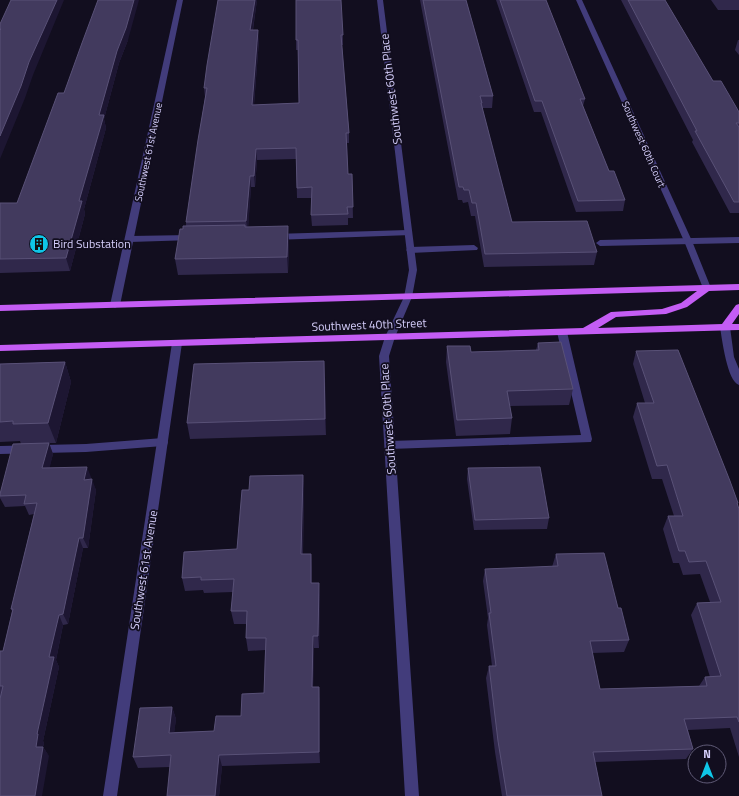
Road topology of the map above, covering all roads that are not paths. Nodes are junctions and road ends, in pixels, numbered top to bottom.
1 (180, 0) edge
2 (380, 0) edge
3 (579, 0) edge
4 (408, 234) junction
5 (268, 237) edge
6 (199, 238) edge
7 (130, 239) junction
8 (739, 240) edge
9 (688, 241) junction
10 (600, 243) dead end
11 (474, 248) dead end
12 (410, 250) junction
13 (739, 287) edge
14 (707, 288) junction
15 (408, 297) junction
16 (115, 305) junction
17 (739, 307) edge
18 (0, 308) edge
19 (725, 327) junction
20 (739, 327) edge
21 (562, 332) junction
22 (584, 332) junction
23 (390, 337) junction
24 (178, 343) junction
25 (0, 348) edge
26 (739, 381) edge
27 (163, 442) junction
28 (390, 445) junction
29 (0, 450) edge
30 (110, 796) edge
31 (412, 796) edge

1 - 7 street, Southwest 61st Avenue
2 - 4 street, Southwest 60th Place
3 - 9 street, Southwest 60th Court
4 - 5 street
4 - 12 street, Southwest 60th Place
6 - 7 street
7 - 16 street, Southwest 61st Avenue
8 - 9 street
9 - 10 street
9 - 14 street, Southwest 60th Court
11 - 12 street
12 - 15 street, Southwest 60th Place
13 - 14 main road
14 - 15 main road
14 - 22 main road
15 - 16 main road
15 - 23 street, Southwest 60th Place
16 - 18 main road
17 - 19 main road
19 - 20 main road, Southwest 40th Street
19 - 22 main road, Southwest 40th Street
19 - 26 street
21 - 22 main road, Southwest 40th Street
21 - 23 main road, Southwest 40th Street
21 - 28 street
23 - 24 main road, Southwest 40th Street
23 - 28 street, Southwest 60th Place
24 - 25 main road, Southwest 40th Street
24 - 27 street, Southwest 61st Avenue
27 - 29 street
27 - 30 street, Southwest 61st Avenue
28 - 31 street, Southwest 60th Place

